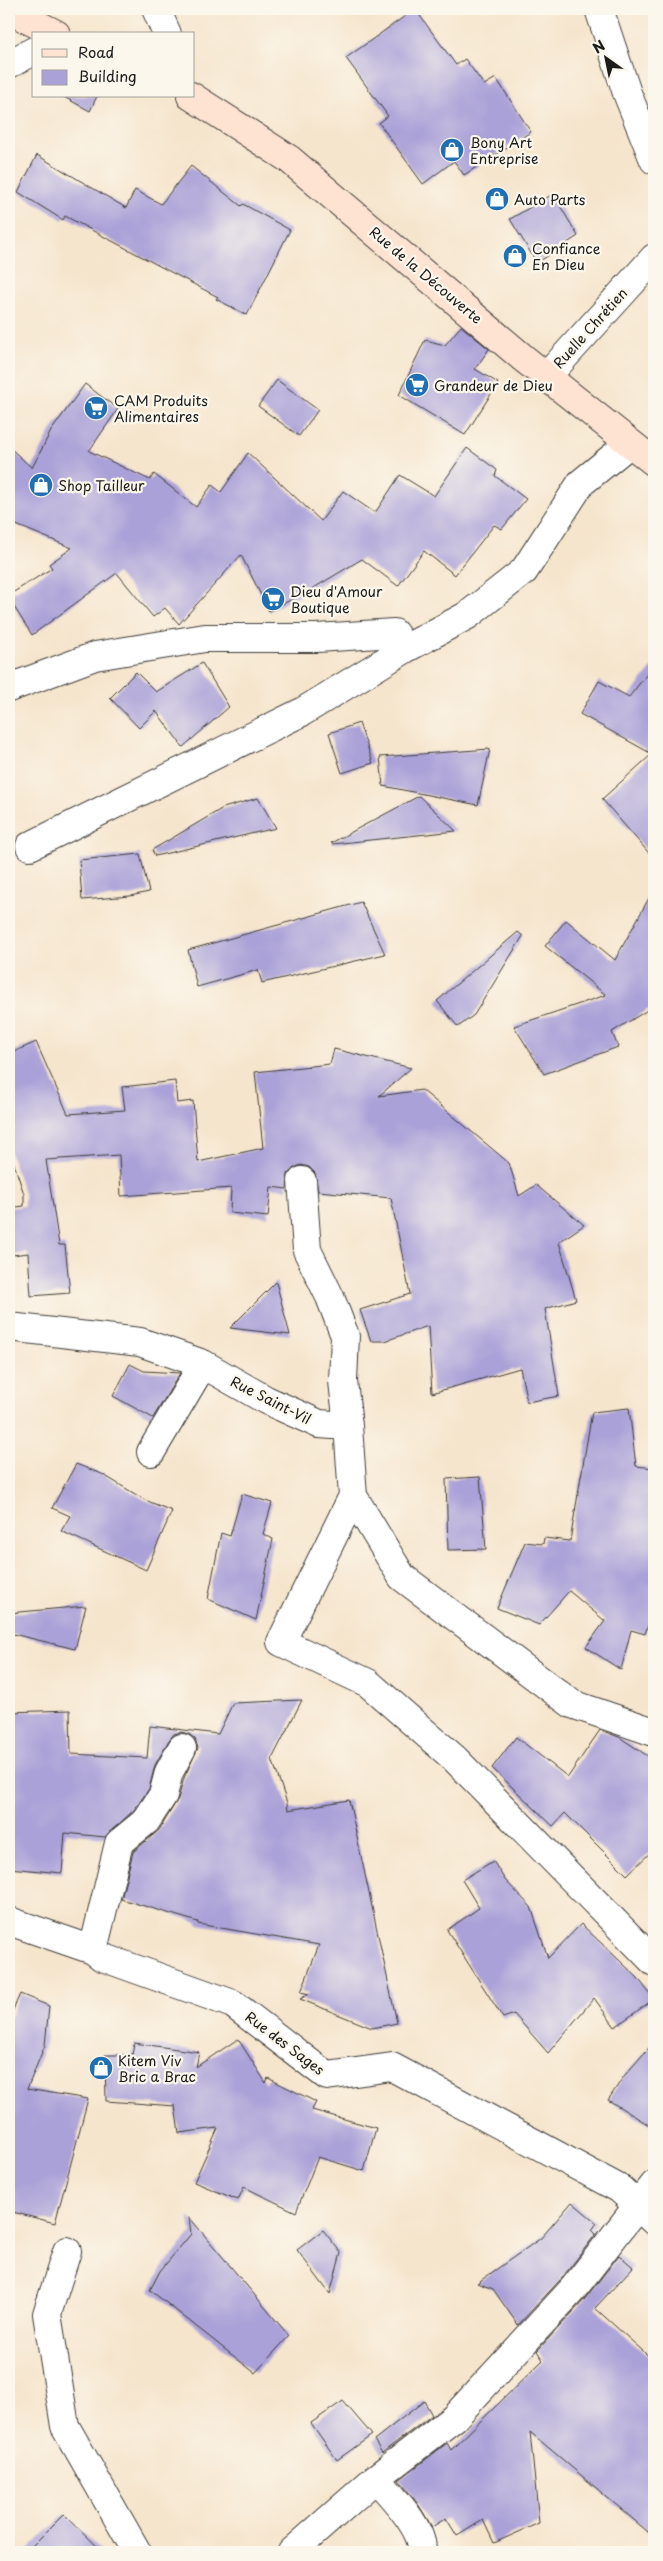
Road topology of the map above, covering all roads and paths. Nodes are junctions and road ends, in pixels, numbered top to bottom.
1 (156, 9) edge
2 (599, 9) edge
3 (9, 10) edge
4 (52, 32) edge
5 (166, 32) edge
6 (32, 52) edge
7 (9, 64) edge
8 (195, 98) edge
9 (654, 160) edge
10 (654, 258) edge
11 (547, 376) junction
12 (629, 444) junction
13 (654, 462) edge
14 (405, 649) junction
15 (9, 688) edge
16 (30, 846) dead end
17 (302, 1181) dead end
18 (9, 1327) edge
19 (203, 1364) junction
20 (348, 1426) junction
21 (152, 1452) dead end
22 (353, 1496) junction
23 (654, 1732) edge
24 (182, 1748) dead end
25 (9, 1921) edge
26 (93, 1950) junction
27 (654, 1962) edge
28 (649, 2204) edge
29 (67, 2251) dead end
30 (376, 2478) junction
31 (137, 2552) edge
32 (292, 2552) edge
33 (422, 2552) edge

1 - 5 street
2 - 9 street
3 - 4 street
6 - 7 street
8 - 11 street, Rue de la Découverte
10 - 11 street, Ruelle Chrétien
11 - 12 street, Rue de la Découverte
12 - 13 street, Rue de la Découverte
12 - 14 street
14 - 15 street
14 - 16 street
17 - 20 street
18 - 19 street, Rue Saint-Vil
19 - 20 street, Rue Saint-Vil
19 - 21 street
20 - 22 street
22 - 23 street
22 - 27 street
24 - 26 street
25 - 26 street, Rue des Sages
26 - 28 street, Rue des Sages
28 - 30 street
29 - 31 street
30 - 32 street
30 - 33 street

